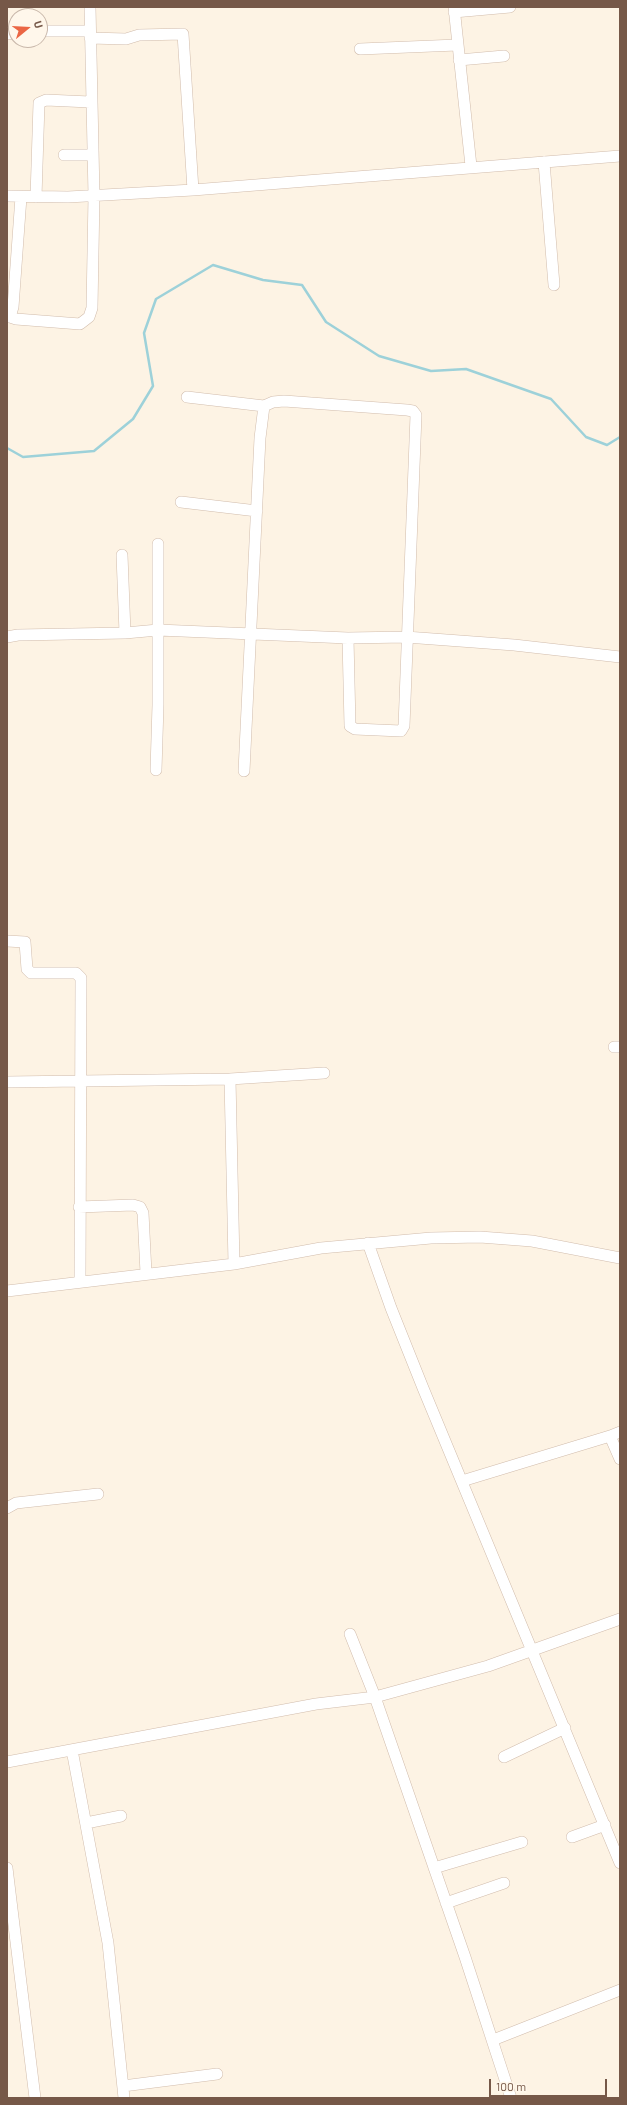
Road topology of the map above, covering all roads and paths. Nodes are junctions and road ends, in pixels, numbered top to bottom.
1 (90, 7) edge
2 (510, 7) edge
3 (454, 9) edge
4 (48, 31) edge
5 (89, 34) junction
6 (457, 45) junction
7 (360, 49) dead end
8 (504, 56) dead end
9 (459, 60) junction
10 (90, 102) junction
11 (64, 155) dead end
12 (92, 155) junction
13 (620, 156) edge
14 (544, 162) junction
15 (471, 166) junction
16 (193, 190) junction
17 (7, 196) edge
18 (94, 196) junction
19 (21, 197) junction
20 (36, 197) junction
21 (554, 285) dead end
22 (8, 317) edge
23 (187, 397) dead end
24 (264, 406) junction
25 (181, 502) dead end
26 (257, 511) junction
27 (158, 544) dead end
28 (122, 555) dead end
29 (158, 630) junction
30 (125, 633) junction
31 (250, 634) junction
32 (7, 637) edge
33 (406, 637) junction
34 (348, 638) junction
35 (620, 657) edge
36 (156, 770) dead end
37 (244, 771) dead end
38 (7, 941) edge
39 (324, 1073) dead end
40 (81, 1079) junction
41 (230, 1079) junction
42 (7, 1082) edge
43 (79, 1207) junction
44 (368, 1243) junction
45 (620, 1258) edge
46 (234, 1264) junction
47 (146, 1273) junction
48 (80, 1282) junction
49 (7, 1291) edge
50 (615, 1434) edge
51 (620, 1459) edge
52 (462, 1481) junction
53 (98, 1494) dead end
54 (7, 1508) edge
55 (620, 1618) edge
56 (350, 1634) dead end
57 (533, 1650) junction
58 (375, 1697) junction
59 (566, 1728) junction
60 (72, 1750) junction
61 (504, 1757) dead end
62 (7, 1762) edge
63 (121, 1816) dead end
64 (86, 1823) junction
65 (605, 1825) junction
66 (572, 1837) dead end
67 (522, 1842) dead end
68 (620, 1863) edge
69 (7, 1868) edge
70 (434, 1868) junction
71 (504, 1883) dead end
72 (446, 1903) junction
73 (620, 1990) edge
74 (493, 2040) junction
75 (217, 2074) dead end
76 (123, 2086) junction
77 (35, 2098) edge
78 (124, 2098) edge
79 (511, 2098) edge

1 - 5 street
2 - 3 street
3 - 6 street
4 - 5 street
5 - 10 street
5 - 16 street
6 - 7 street
6 - 9 street
8 - 9 street
9 - 15 street
10 - 12 street
10 - 20 street
11 - 12 street
12 - 18 street
13 - 14 street
14 - 15 street
14 - 21 street
15 - 16 street
16 - 18 street
17 - 19 street
18 - 20 street
18 - 22 street
19 - 20 street
19 - 22 street
23 - 24 street
24 - 26 street
24 - 33 street
25 - 26 street
26 - 31 street
27 - 29 street
28 - 30 street
29 - 30 street
29 - 31 street
29 - 36 street
30 - 32 street
31 - 34 street
31 - 37 street
33 - 34 street
33 - 34 street
33 - 35 street
38 - 40 street
39 - 41 street
40 - 41 street
40 - 42 street
40 - 43 street
41 - 46 street
43 - 47 street
43 - 48 street
44 - 45 street
44 - 46 street
44 - 52 street
46 - 47 street
47 - 48 street
48 - 49 street
50 - 51 street
50 - 52 street
52 - 57 street
53 - 54 street
55 - 57 street
56 - 58 street
57 - 58 street
57 - 59 street
58 - 60 street
58 - 70 street
59 - 61 street
59 - 65 street
60 - 62 street
60 - 64 street
63 - 64 street
64 - 76 street
65 - 66 street
65 - 68 street
67 - 70 street
69 - 77 street
70 - 72 street
71 - 72 street
72 - 74 street
73 - 74 street
74 - 79 street
75 - 76 street
76 - 78 street

